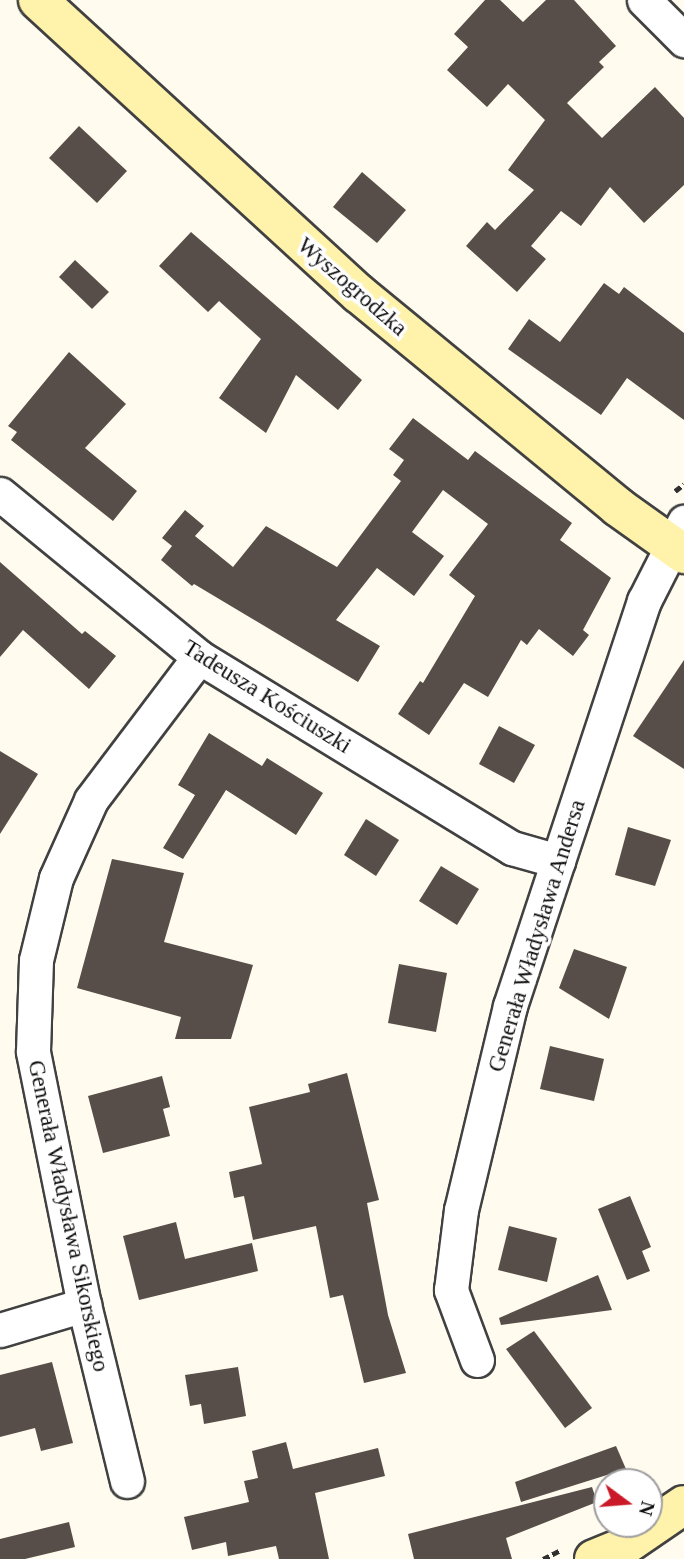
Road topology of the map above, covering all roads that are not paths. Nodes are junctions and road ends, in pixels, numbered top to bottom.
1 (38, 0) edge
2 (644, 0) edge
3 (684, 40) edge
4 (0, 494) edge
5 (680, 540) edge
6 (199, 657) junction
7 (558, 861) junction
8 (84, 1305) junction
9 (0, 1330) edge
10 (477, 1360) dead end
11 (127, 1481) dead end
12 (684, 1505) edge
13 (594, 1559) edge

1 - 5 main road, Wyszogrodzka
2 - 3 street
4 - 6 street, Tadeusza Kościuszki
5 - 7 street, Generała Władysława Andersa
6 - 7 street, Tadeusza Kościuszki
6 - 8 street, Generała Władysława Sikorskiego
7 - 10 street, Generała Władysława Andersa
8 - 9 street
8 - 11 street, Generała Władysława Sikorskiego
12 - 13 main road

